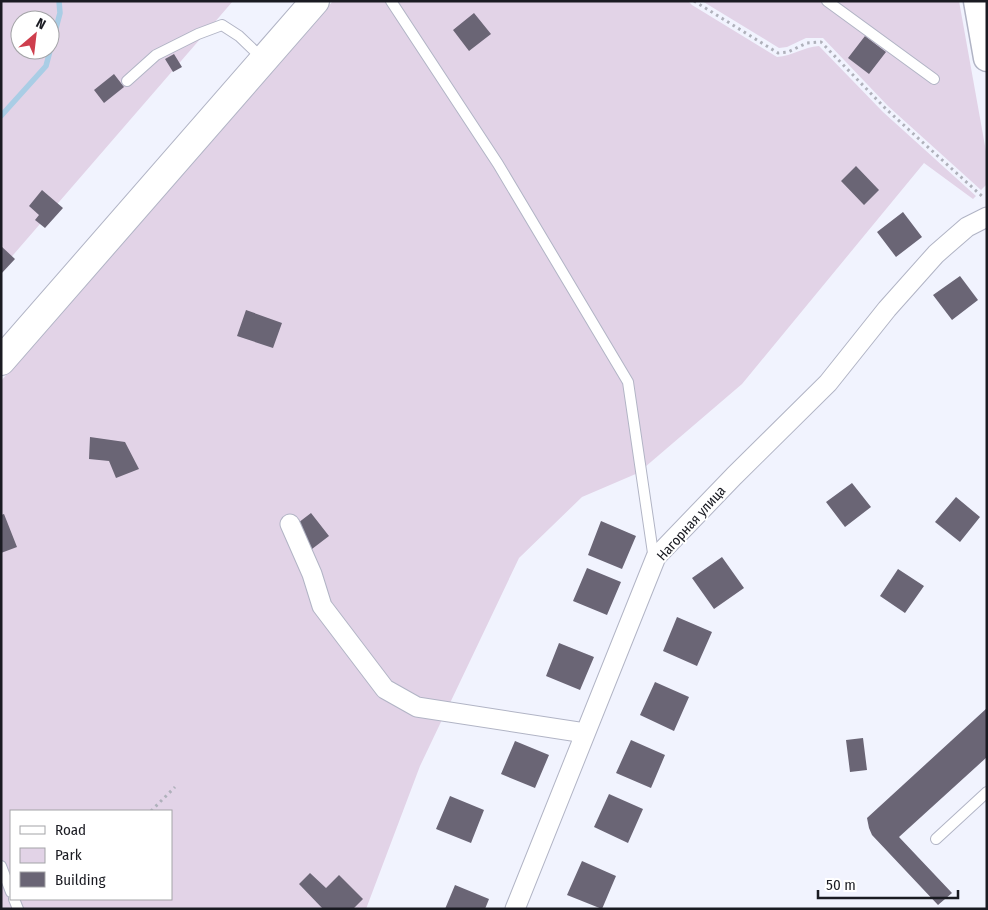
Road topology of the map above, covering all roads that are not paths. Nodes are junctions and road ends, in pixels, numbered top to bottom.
1 (315, 1) edge
2 (391, 1) edge
3 (827, 1) edge
4 (977, 1) edge
5 (987, 58) edge
6 (264, 60) junction
7 (934, 79) dead end
8 (127, 81) dead end
9 (987, 217) edge
10 (2, 358) edge
11 (290, 524) dead end
12 (654, 564) junction
13 (586, 733) junction
14 (987, 792) edge
15 (936, 839) dead end
16 (1, 866) edge
17 (10, 889) edge
18 (515, 909) edge

1 - 6 main road
2 - 12 lane
3 - 7 lane
4 - 5 main road
6 - 8 lane
6 - 10 main road
9 - 12 street, Нагорная улица
11 - 13 street
12 - 13 street, Нагорная улица
13 - 18 street, Нагорная улица
14 - 15 lane
16 - 17 lane

